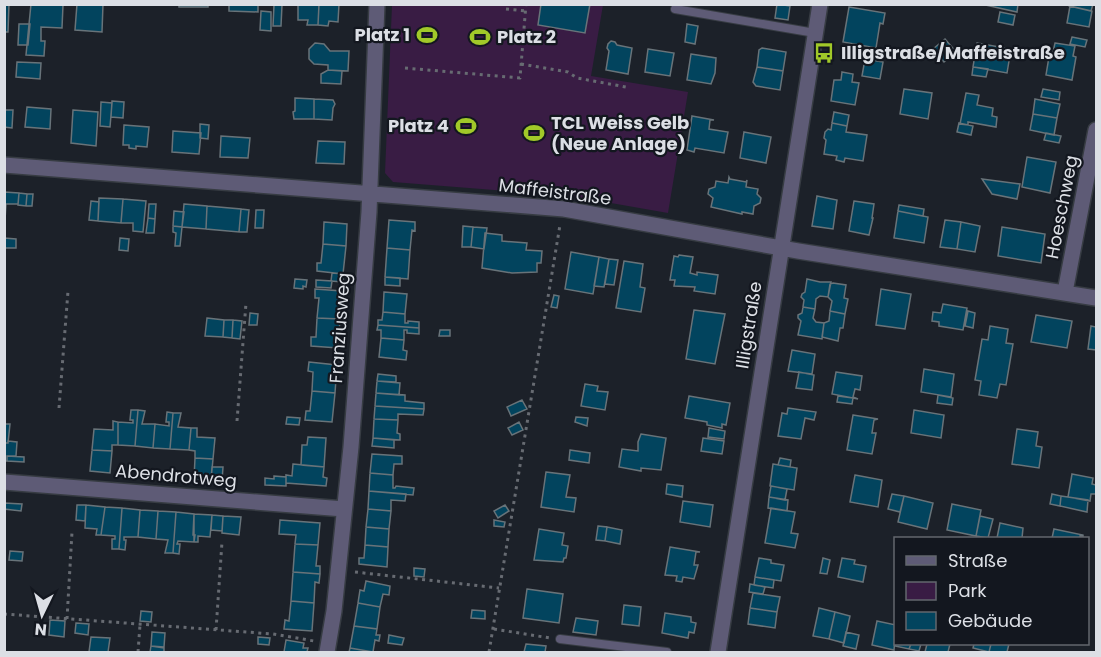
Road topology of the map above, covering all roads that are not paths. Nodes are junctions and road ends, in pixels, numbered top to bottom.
1 (377, 4) edge
2 (820, 4) edge
3 (675, 9) dead end
4 (816, 33) junction
5 (1096, 130) edge
6 (4, 165) edge
7 (369, 193) junction
8 (781, 248) junction
9 (1065, 292) junction
10 (1096, 297) edge
11 (4, 482) edge
12 (344, 509) junction
13 (560, 639) road end
14 (324, 647) edge
15 (667, 652) edge
16 (718, 652) edge

1 - 7 street, Franziusweg
2 - 4 street, Illigstraße
3 - 4 lane
4 - 8 street, Illigstraße
5 - 9 street, Hoeschweg
6 - 7 street, Maffeistraße
7 - 8 street, Maffeistraße
7 - 12 street, Franziusweg
8 - 9 street, Maffeistraße
8 - 16 street, Illigstraße
9 - 10 street, Maffeistraße
11 - 12 street, Abendrotweg
12 - 14 street, Franziusweg
13 - 15 lane

